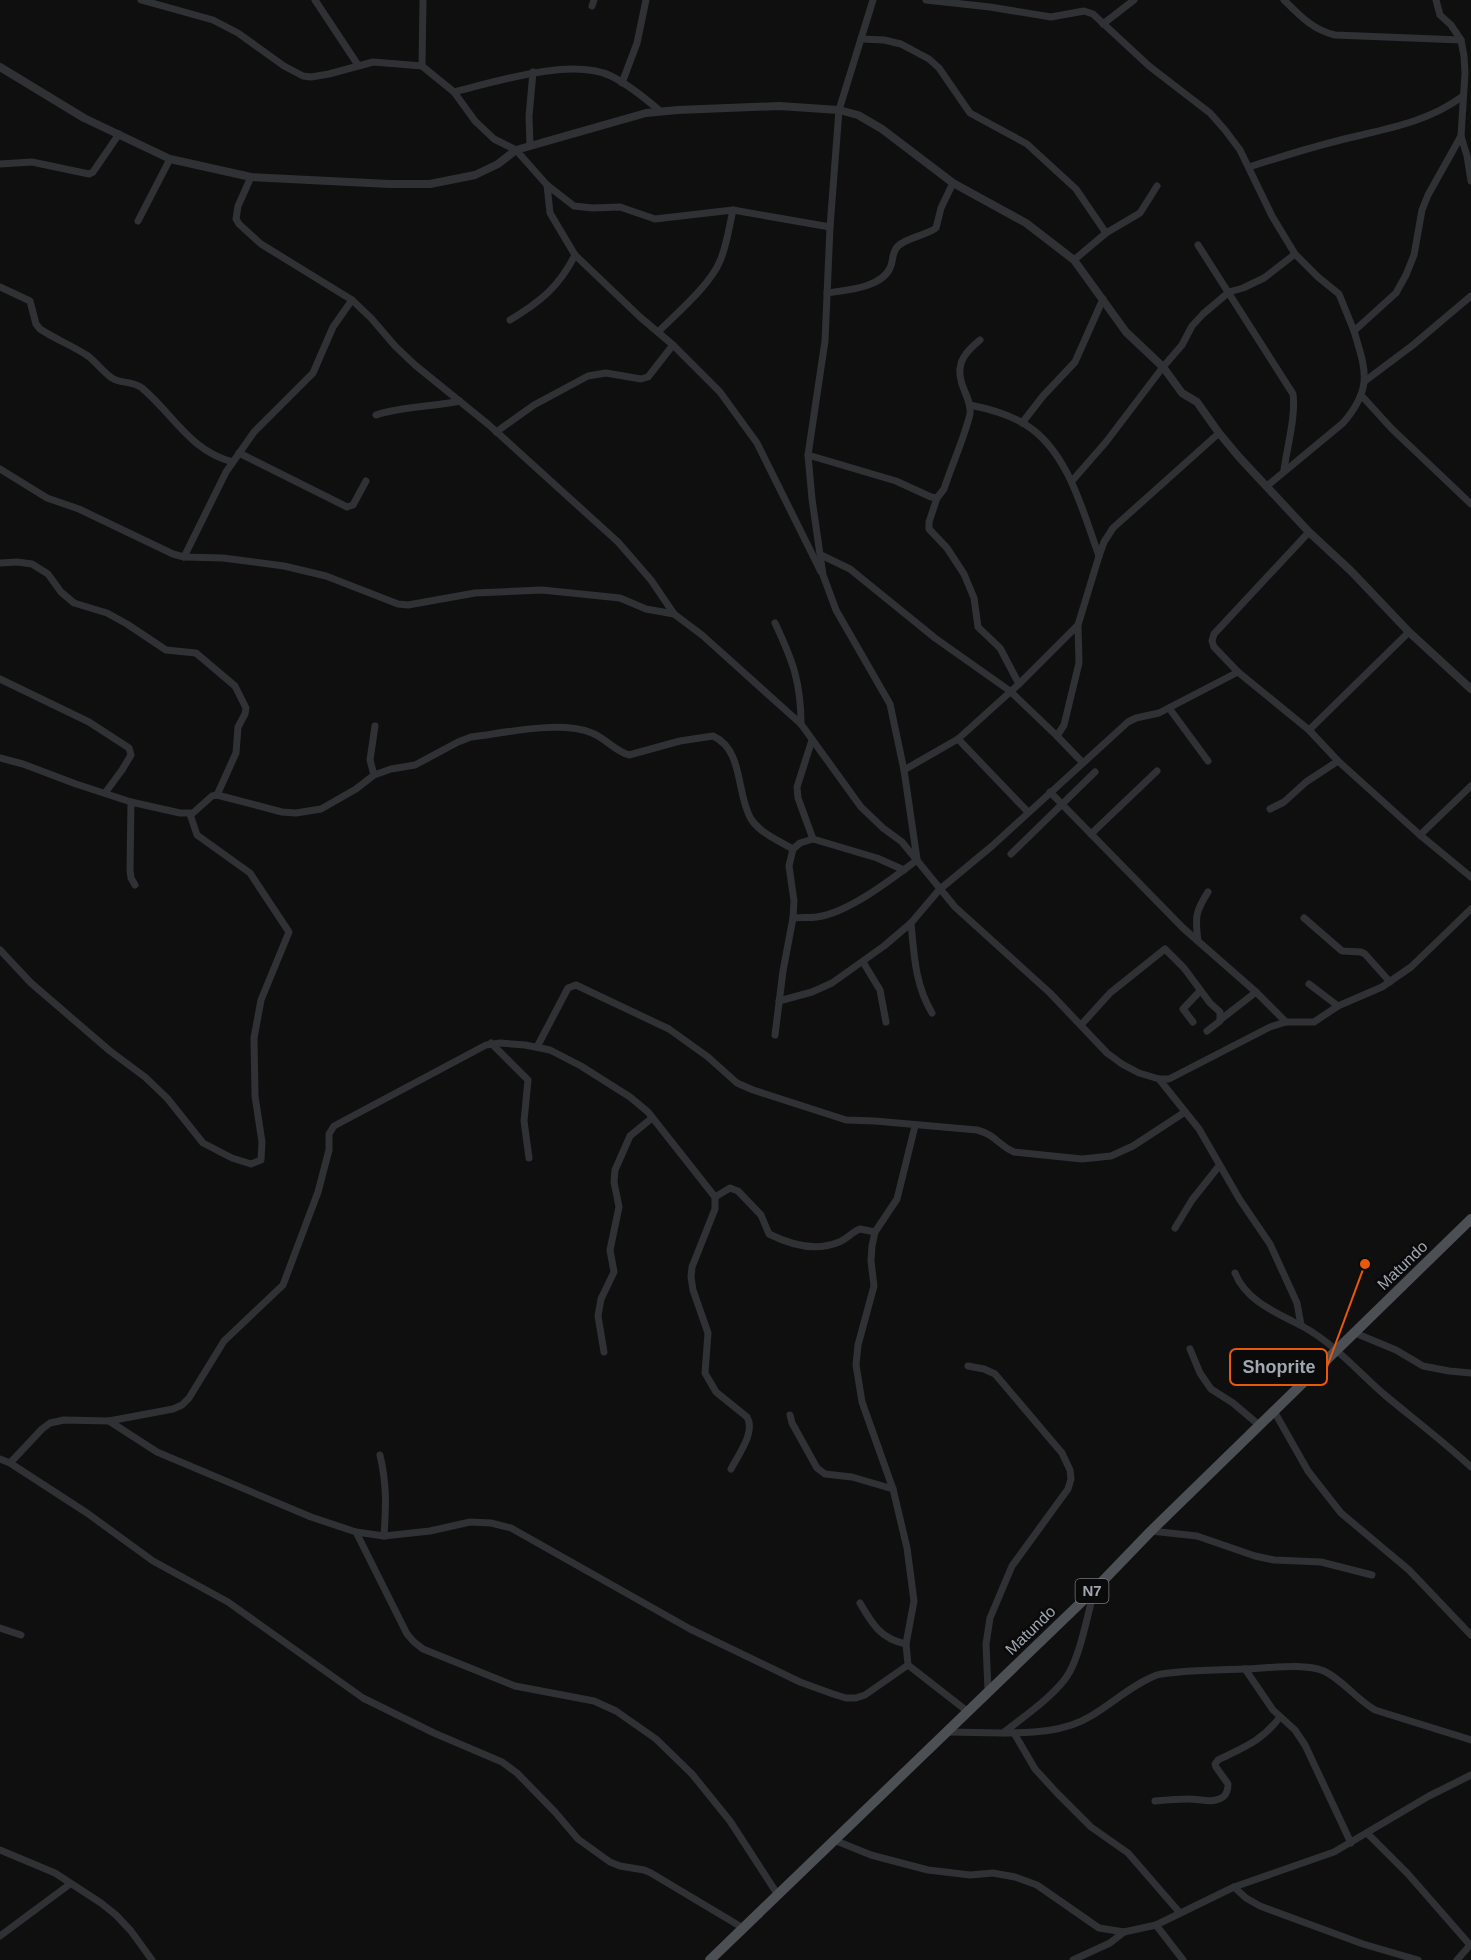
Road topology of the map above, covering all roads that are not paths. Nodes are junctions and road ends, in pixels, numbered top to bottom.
1 (141, 0) edge
2 (315, 0) edge
3 (423, 0) edge
4 (646, 0) edge
5 (873, 0) edge
6 (926, 0) edge
7 (1134, 0) edge
8 (1284, 0) edge
9 (1436, 0) edge
10 (1103, 24) junction
11 (861, 39) junction
12 (1461, 40) junction
13 (358, 65) junction
14 (422, 66) junction
15 (0, 67) edge
16 (533, 72) junction
17 (622, 83) junction
18 (454, 92) junction
19 (1463, 96) junction
20 (839, 110) junction
21 (660, 111) junction
22 (118, 134) junction
23 (1461, 136) junction
24 (530, 146) junction
25 (516, 150) junction
26 (170, 159) junction
27 (0, 164) edge
28 (1249, 167) junction
29 (251, 177) junction
30 (1471, 181) edge
31 (953, 183) junction
32 (547, 185) junction
33 (1157, 186) dead end
34 (733, 210) junction
35 (138, 221) dead end
36 (830, 227) junction
37 (1106, 233) junction
38 (1198, 245) dead end
39 (1295, 254) junction
40 (575, 255) junction
41 (1074, 260) junction
42 (0, 287) edge
43 (1229, 292) junction
44 (827, 293) junction
45 (1471, 296) edge
46 (1103, 299) junction
47 (352, 300) junction
48 (510, 320) dead end
49 (658, 332) junction
50 (1354, 332) junction
51 (980, 340) dead end
52 (673, 345) junction
53 (1163, 367) junction
54 (1365, 381) junction
55 (1361, 395) junction
56 (460, 401) junction
57 (970, 405) junction
58 (376, 415) dead end
59 (1022, 423) junction
60 (496, 432) junction
61 (1219, 433) junction
62 (239, 453) junction
63 (808, 455) junction
64 (233, 462) junction
65 (2, 470) edge
66 (1284, 470) junction
67 (0, 479) edge
68 (366, 481) dead end
69 (1072, 481) junction
70 (1267, 486) junction
71 (938, 498) junction
72 (1471, 504) edge
73 (1309, 532) junction
74 (821, 555) junction
75 (1099, 556) junction
76 (184, 557) junction
77 (0, 563) edge
78 (823, 575) junction
79 (674, 614) junction
80 (775, 623) dead end
81 (1078, 625) junction
82 (1409, 632) junction
83 (1238, 672) junction
84 (0, 679) edge
85 (1019, 684) junction
86 (1471, 689) edge
87 (1010, 691) junction
88 (1169, 708) junction
89 (801, 724) junction
90 (375, 726) dead end
91 (1310, 730) junction
92 (1057, 736) junction
93 (958, 739) junction
94 (812, 740) junction
95 (0, 758) edge
96 (1208, 761) dead end
97 (1338, 761) junction
98 (1082, 762) junction
99 (904, 770) junction
100 (1157, 771) dead end
101 (1095, 772) dead end
102 (374, 775) junction
103 (1471, 786) edge
104 (1050, 792) junction
105 (105, 793) junction
106 (217, 795) junction
107 (131, 802) junction
108 (1061, 804) junction
109 (1270, 809) dead end
110 (1028, 812) junction
111 (190, 814) junction
112 (1091, 834) junction
113 (1420, 835) junction
114 (813, 839) junction
115 (792, 849) junction
116 (1011, 854) dead end
117 (917, 860) junction
118 (904, 870) junction
119 (1471, 877) edge
120 (135, 885) dead end
121 (939, 890) junction
122 (1208, 892) dead end
123 (1471, 909) edge
124 (793, 918) junction
125 (1304, 918) dead end
126 (911, 922) junction
127 (1198, 941) junction
128 (0, 950) edge
129 (863, 962) junction
130 (1390, 982) junction
131 (1309, 984) dead end
132 (1200, 991) junction
133 (1256, 992) junction
134 (779, 1001) junction
135 (1338, 1006) junction
136 (932, 1013) dead end
137 (1220, 1021) junction
138 (886, 1022) dead end
139 (1192, 1022) dead end
140 (1286, 1022) junction
141 (1081, 1025) junction
142 (1207, 1031) dead end
143 (775, 1035) dead end
144 (491, 1043) junction
145 (537, 1047) junction
146 (1159, 1079) junction
147 (1185, 1112) junction
148 (652, 1118) junction
149 (915, 1126) junction
150 (529, 1158) dead end
151 (1220, 1166) junction
152 (715, 1197) junction
153 (1470, 1223) edge
154 (1175, 1228) dead end
155 (875, 1232) junction
156 (1235, 1273) dead end
157 (1301, 1325) junction
158 (1355, 1332) junction
159 (1190, 1349) dead end
160 (1338, 1349) junction
161 (604, 1352) dead end
162 (968, 1366) dead end
163 (1471, 1373) edge
164 (1274, 1411) junction
165 (790, 1414) dead end
166 (109, 1421) junction
167 (1259, 1425) junction
168 (380, 1455) dead end
169 (0, 1459) edge
170 (10, 1463) junction
171 (1471, 1467) edge
172 (731, 1469) dead end
173 (894, 1489) junction
174 (1151, 1531) junction
175 (356, 1532) junction
176 (384, 1536) junction
177 (1372, 1575) dead end
178 (1095, 1589) junction
179 (860, 1603) dead end
180 (0, 1628) edge
181 (21, 1635) dead end
182 (1471, 1635) edge
183 (906, 1644) junction
184 (908, 1665) junction
185 (1245, 1669) junction
186 (988, 1690) junction
187 (967, 1711) junction
188 (1280, 1718) junction
189 (946, 1732) junction
190 (1003, 1733) junction
191 (1014, 1733) junction
192 (1471, 1740) edge
193 (1471, 1775) edge
194 (1155, 1801) dead end
195 (1367, 1833) junction
196 (834, 1840) junction
197 (1351, 1843) junction
198 (0, 1850) edge
199 (70, 1884) junction
200 (1234, 1887) junction
201 (778, 1895) junction
202 (1180, 1913) junction
203 (1156, 1925) junction
204 (743, 1928) junction
205 (1125, 1932) junction
206 (0, 1936) edge
207 (1470, 1945) edge
208 (152, 1960) edge
209 (711, 1960) edge
210 (1073, 1960) edge
211 (1183, 1960) edge
212 (1418, 1960) edge
213 (1457, 1960) edge

1 - 13 street
2 - 13 street
3 - 14 street
4 - 17 street
5 - 11 street
6 - 10 street
7 - 10 street
8 - 12 street
9 - 12 street
10 - 28 street
11 - 20 street
11 - 37 street
12 - 19 street
13 - 14 street
14 - 18 street
15 - 22 street
16 - 17 street
16 - 18 street
16 - 24 street
17 - 21 street
18 - 25 street
19 - 23 street
19 - 28 street
20 - 21 street
20 - 31 street
20 - 36 street
21 - 24 street
22 - 26 street
22 - 27 street
23 - 30 street
23 - 50 street
24 - 25 street
25 - 29 street
25 - 32 street
26 - 29 street
26 - 35 street
28 - 39 street
29 - 47 street
31 - 41 street
31 - 44 street
32 - 34 street
32 - 40 street
33 - 37 street
34 - 36 street
34 - 49 street
36 - 44 street
37 - 41 street
38 - 43 street
39 - 43 street
39 - 50 street
40 - 48 street
40 - 49 street
41 - 46 street
42 - 64 street
43 - 53 street
43 - 66 street
44 - 63 street
45 - 54 street
46 - 53 street
46 - 59 street
47 - 56 street
47 - 62 street
49 - 52 street
50 - 54 street
51 - 57 street
52 - 60 street
52 - 78 street
53 - 61 street
53 - 69 street
54 - 55 street
55 - 66 street
55 - 72 street
56 - 58 street
56 - 60 street
57 - 59 street
57 - 71 street
59 - 69 street
60 - 79 street
61 - 70 street
61 - 75 street
62 - 64 street
62 - 68 street
63 - 71 street
63 - 74 street
64 - 76 street
65 - 67 street
65 - 76 street
66 - 70 street
69 - 75 street
70 - 73 street
71 - 85 street
73 - 82 street
73 - 83 street
74 - 78 street
74 - 87 street
75 - 81 street
76 - 79 street
77 - 106 street
78 - 99 street
79 - 89 street
80 - 89 street
81 - 85 street
81 - 92 street
82 - 86 street
82 - 91 street
83 - 88 street
83 - 91 street
84 - 105 street
85 - 87 street
87 - 92 street
87 - 93 street
88 - 96 street
88 - 98 street
89 - 94 street
90 - 102 street
91 - 97 street
92 - 98 street
93 - 99 street
93 - 110 street
94 - 114 street
94 - 117 street
95 - 105 street
97 - 109 street
97 - 113 street
98 - 104 street
99 - 117 street
100 - 112 street
101 - 108 street
102 - 106 street
102 - 115 street
103 - 113 street
104 - 108 street
104 - 110 street
105 - 107 street
106 - 111 street
107 - 111 street
107 - 120 street
108 - 112 street
108 - 116 street
110 - 121 street
111 - 128 street
112 - 127 street
113 - 119 street
114 - 115 street
114 - 118 street
115 - 124 street
117 - 118 street
117 - 121 street
118 - 124 street
121 - 126 street
121 - 141 street
122 - 127 street
123 - 130 street
124 - 134 street
125 - 130 street
126 - 129 street
126 - 136 street
127 - 133 street
129 - 134 street
129 - 138 street
130 - 135 street
131 - 135 street
132 - 137 street
132 - 139 street
132 - 141 street
133 - 137 street
133 - 140 street
134 - 143 street
135 - 140 street
137 - 142 street
140 - 146 street
141 - 146 street
144 - 145 street
144 - 150 street
144 - 166 street
145 - 148 street
145 - 149 street
146 - 147 street
147 - 149 street
147 - 151 street
148 - 152 street
148 - 161 street
149 - 155 street
151 - 154 street
151 - 157 street
152 - 155 street
152 - 172 street
153 - 158 main road, Matundo / N7
155 - 173 street
156 - 157 street
157 - 160 street
158 - 160 main road, Matundo / N7
158 - 163 street
159 - 167 street
160 - 164 main road, Matundo / N7
160 - 171 street
162 - 186 street
164 - 167 main road, Matundo / N7
164 - 182 street
165 - 173 street
166 - 170 street
166 - 175 street
167 - 174 main road, Matundo / N7
168 - 176 street
169 - 170 street
170 - 204 street
173 - 183 street
174 - 177 street
174 - 178 main road, Matundo / N7
175 - 176 street
175 - 201 street
176 - 184 street
178 - 186 main road, Matundo / N7
178 - 190 street
179 - 183 street
180 - 181 street
183 - 184 street
184 - 187 street
185 - 188 street
185 - 191 street
185 - 192 street
186 - 187 main road, Matundo / N7
187 - 189 main road, Matundo / N7
188 - 194 street
188 - 197 street
189 - 190 street
189 - 196 main road, Matundo / N7
190 - 191 street
191 - 202 street
193 - 195 street
195 - 197 street
195 - 207 street
196 - 201 main road, Matundo / N7
196 - 205 street
197 - 200 street
198 - 199 street
199 - 206 street
199 - 208 street
200 - 202 street
200 - 212 street
201 - 204 main road, Matundo / N7
202 - 203 street
203 - 205 street
203 - 211 street
204 - 209 main road, Matundo / N7
205 - 210 street
207 - 213 street

